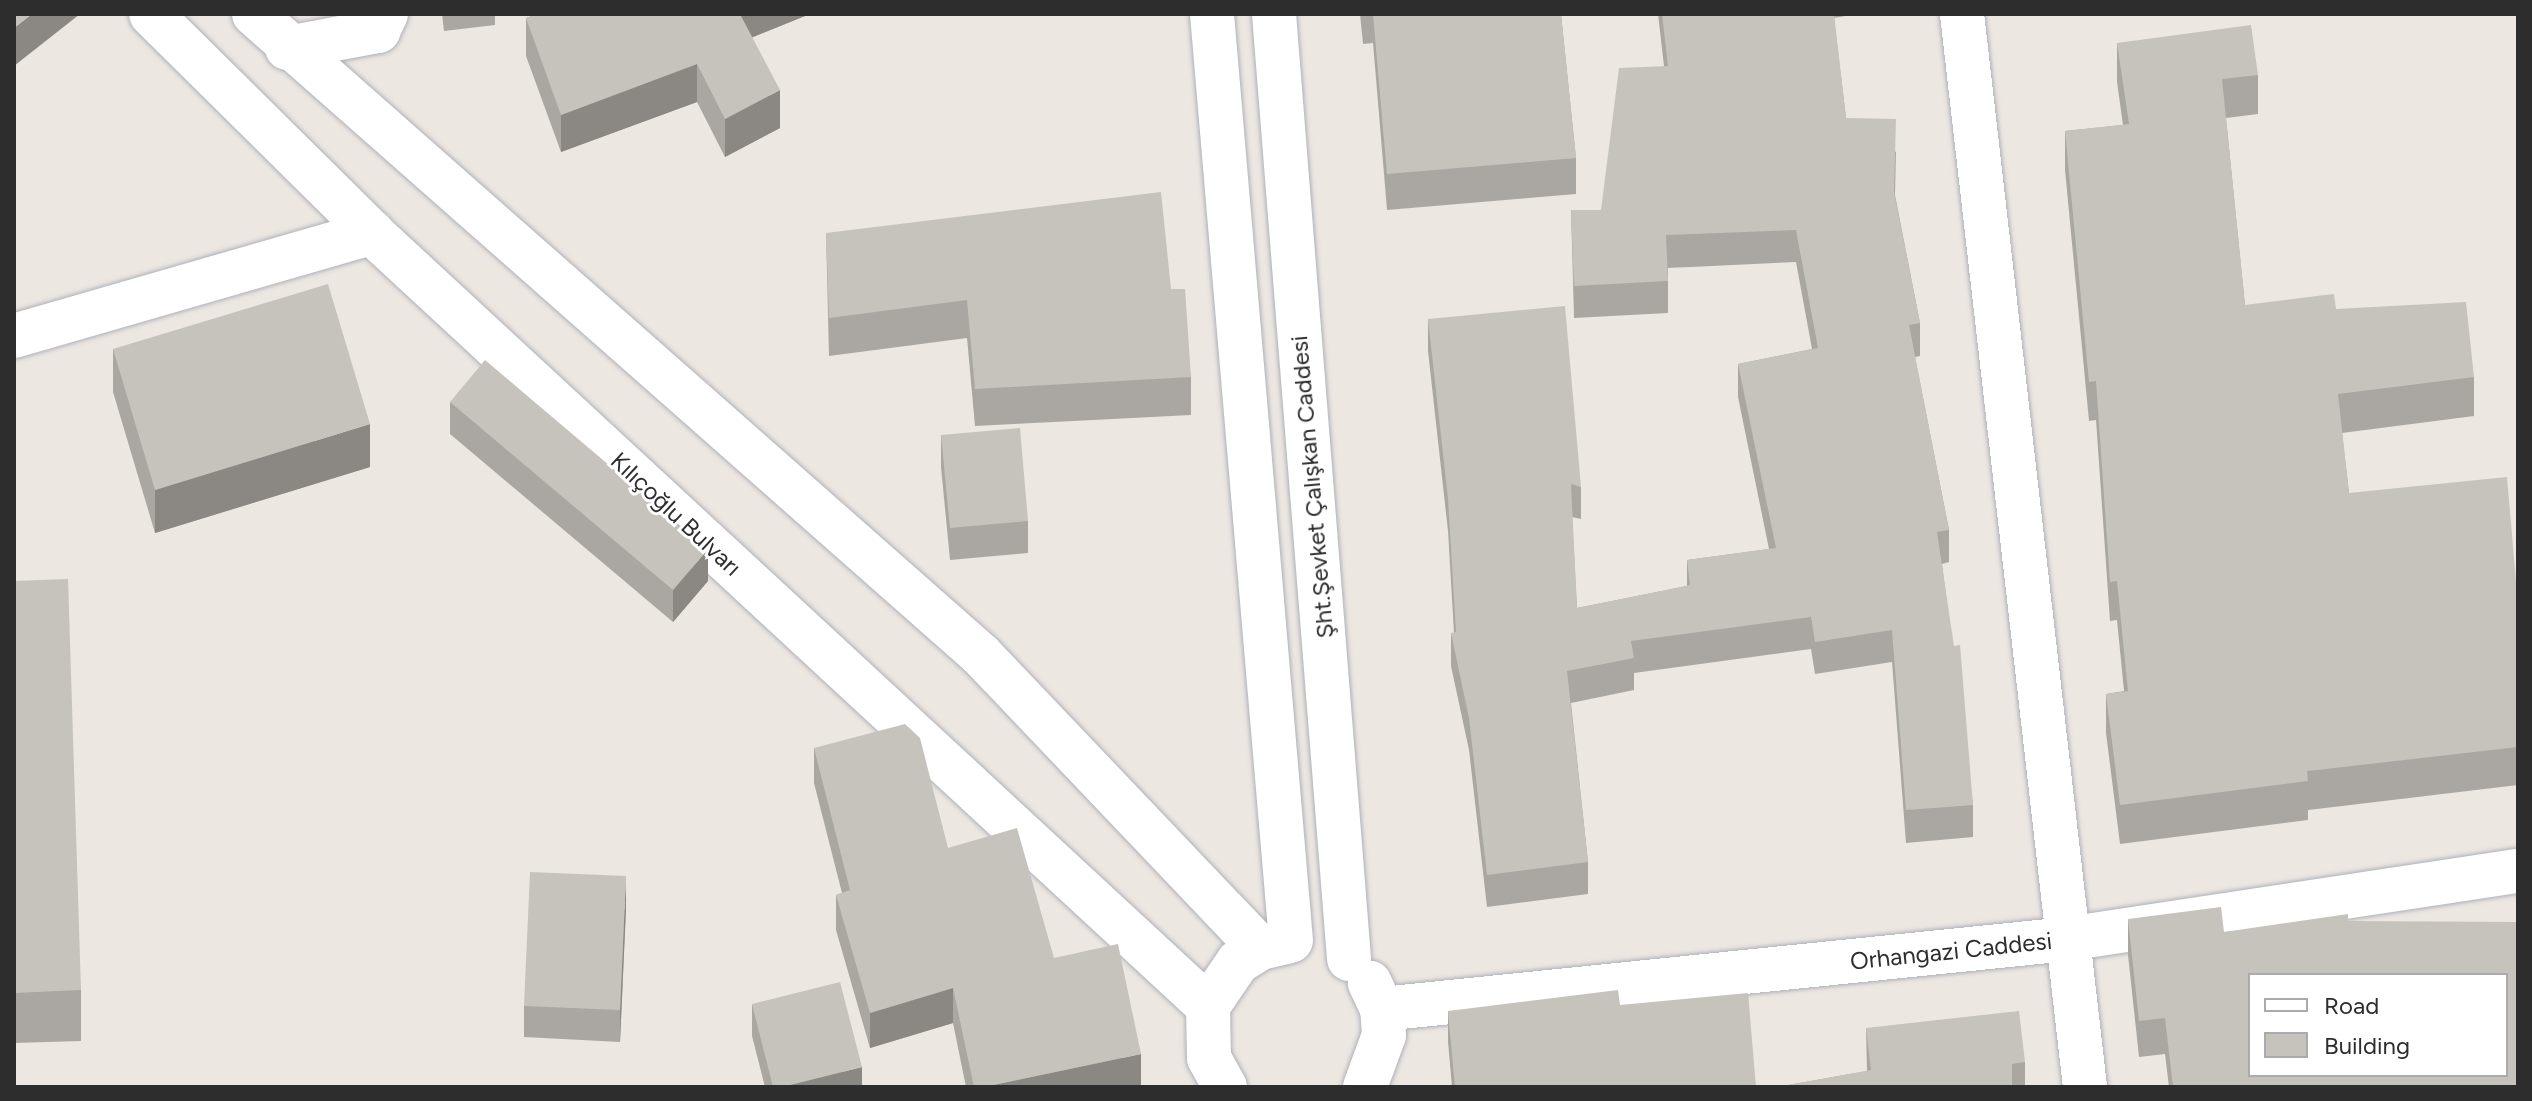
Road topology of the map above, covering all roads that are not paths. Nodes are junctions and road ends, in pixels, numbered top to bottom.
1 (151, 14) edge
2 (254, 14) edge
3 (386, 14) edge
4 (1212, 14) edge
5 (1274, 14) edge
6 (1962, 14) edge
7 (287, 48) junction
8 (372, 233) junction
9 (14, 336) edge
10 (2518, 871) edge
11 (2067, 939) junction
12 (1276, 945) junction
13 (1349, 959) junction
14 (1208, 1006) junction
15 (1382, 1009) junction
16 (1225, 1087) edge
17 (1366, 1087) edge
18 (2085, 1087) edge

1 - 8 street, Kılıçoğlu Bulvarı
2 - 7 street
3 - 7 street
4 - 12 street
5 - 13 street, Şht.Şevket Çalışkan Caddesi
6 - 11 street
7 - 12 street
8 - 9 street
8 - 14 street, Kılıçoğlu Bulvarı
10 - 11 street, Orhangazi Caddesi
11 - 15 street, Orhangazi Caddesi
11 - 18 street
12 - 13 street
12 - 14 street
13 - 15 street
14 - 16 street
15 - 17 street

